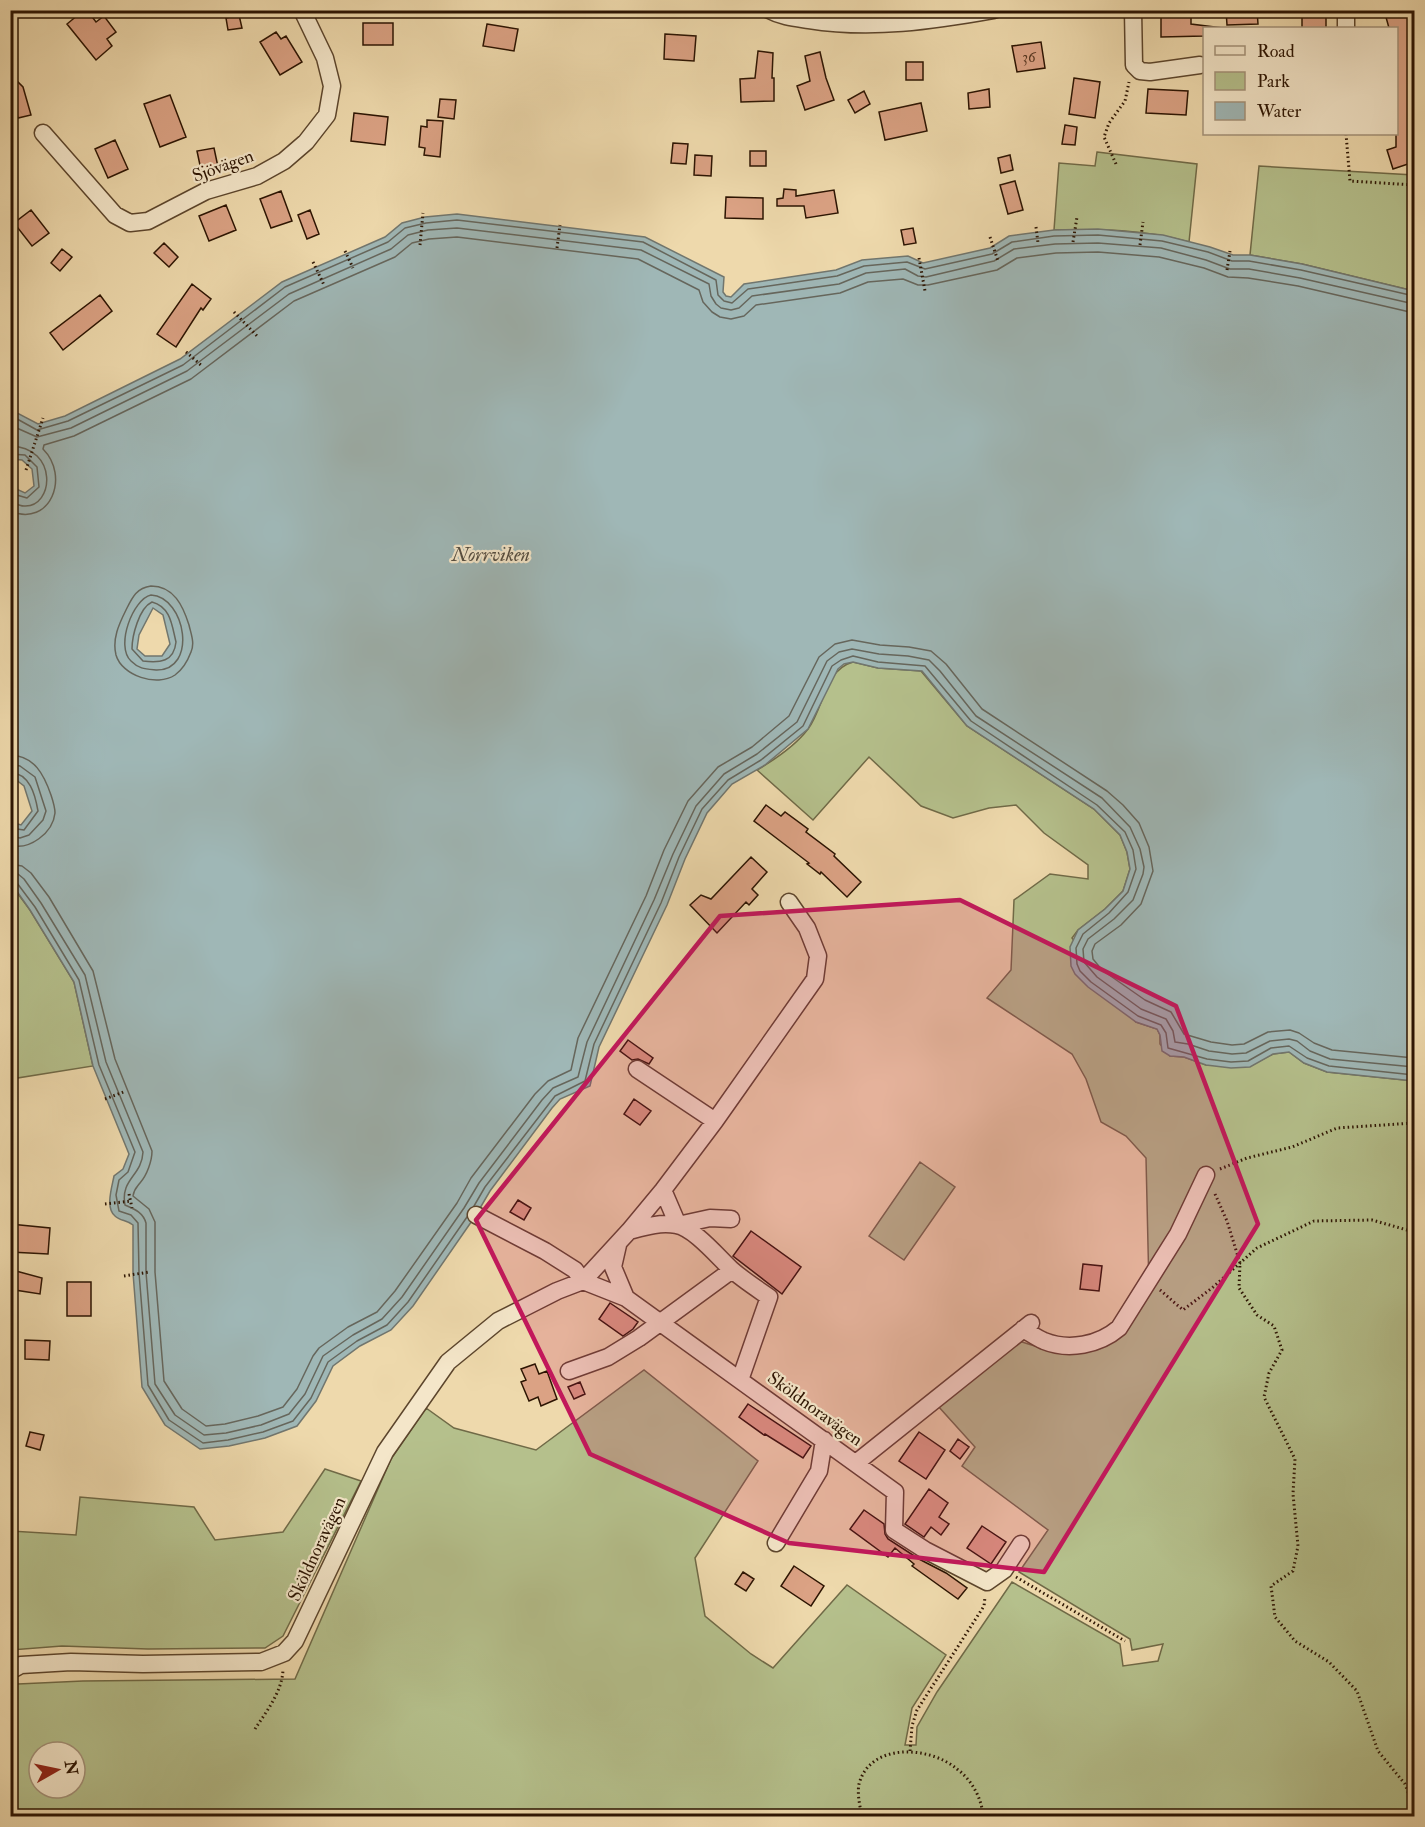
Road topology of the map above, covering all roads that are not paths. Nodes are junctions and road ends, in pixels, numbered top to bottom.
1 (302, 10) edge
2 (769, 10) edge
3 (994, 10) edge
4 (1133, 10) edge
5 (1346, 10) edge
6 (1346, 27) edge
7 (1200, 65) dead end
8 (43, 134) dead end
9 (789, 902) dead end
10 (637, 1069) dead end
11 (715, 1120) junction
12 (1206, 1174) road end
13 (663, 1190) junction
14 (476, 1215) dead end
15 (731, 1219) dead end
16 (678, 1225) junction
17 (623, 1238) junction
18 (732, 1270) junction
19 (584, 1281) junction
20 (626, 1298) junction
21 (659, 1322) junction
22 (569, 1371) dead end
23 (740, 1380) junction
24 (824, 1440) junction
25 (856, 1463) junction
26 (776, 1543) dead end
27 (1021, 1544) dead end
28 (10, 1671) edge

1 - 8 street, Sjövägen
2 - 3 street
4 - 7 street
5 - 6 street
9 - 11 street, Sköldnoravägen
10 - 11 street
11 - 13 street, Sköldnoravägen
12 - 25 street, Sköldnoravägen
13 - 16 street
13 - 17 street, Sköldnoravägen
14 - 19 street
15 - 16 street
16 - 17 street
16 - 18 street
17 - 19 street, Sköldnoravägen
17 - 20 street
18 - 21 street
18 - 23 street
19 - 20 street, Sköldnoravägen
19 - 28 street, Sköldnoravägen
20 - 21 street, Sköldnoravägen
21 - 22 street
21 - 23 street, Sköldnoravägen
23 - 24 street, Sköldnoravägen
24 - 25 street, Sköldnoravägen
24 - 26 street
25 - 27 street

